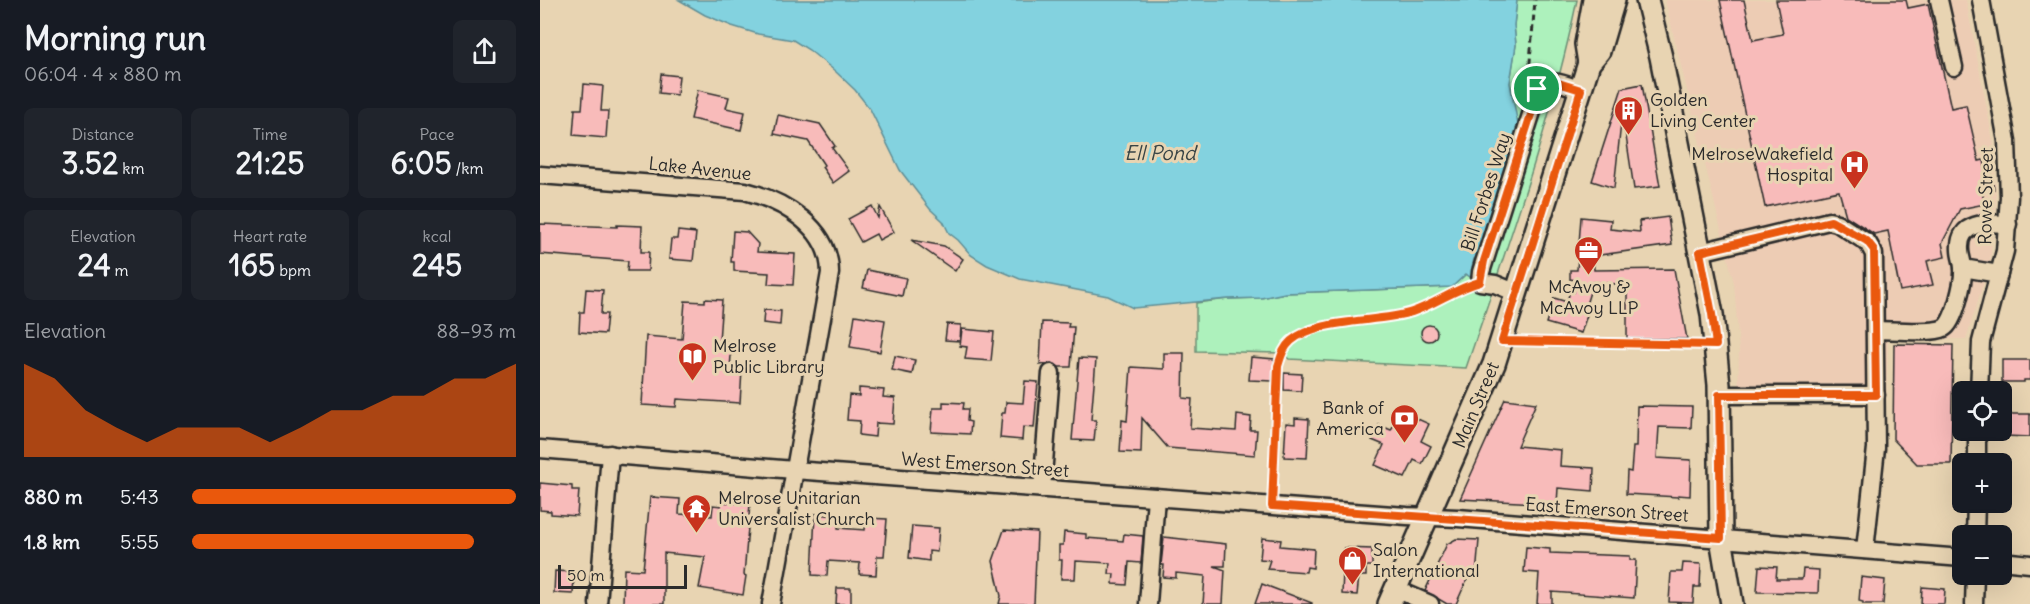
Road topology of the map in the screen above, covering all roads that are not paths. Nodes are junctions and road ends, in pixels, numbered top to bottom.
1 (1594, 0) edge
2 (1614, 0) edge
3 (1647, 0) edge
4 (1940, 0) edge
5 (1981, 0) edge
6 (1589, 63) junction
7 (1954, 67) dead end
8 (1581, 90) junction
9 (540, 175) edge
10 (2008, 224) junction
11 (1700, 252) junction
12 (1963, 268) junction
13 (1999, 274) junction
14 (1517, 293) junction
15 (1876, 330) junction
16 (1051, 373) dead end
17 (1979, 381) edge
18 (1719, 395) junction
19 (1876, 395) junction
20 (540, 449) edge
21 (610, 454) junction
22 (794, 470) junction
23 (1042, 489) junction
24 (1156, 497) junction
25 (1428, 517) junction
26 (1721, 538) junction
27 (1865, 550) junction
28 (1952, 557) edge
29 (2012, 562) edge
30 (2030, 564) edge
31 (1975, 585) edge
32 (1393, 596) edge
33 (598, 604) edge
34 (771, 604) edge
35 (1148, 604) edge
36 (1430, 604) edge
37 (1732, 604) edge
38 (1974, 604) edge

1 - 6 main road, Main Street
2 - 6 main road, Main Street
3 - 11 main road
4 - 7 street
5 - 10 street, Rowe Street
6 - 8 main road, Main Street
8 - 14 main road, Main Street
8 - 14 street, Bill Forbes Way
9 - 22 street, Lake Avenue
10 - 12 street
10 - 13 street, Rowe Street
11 - 15 street
11 - 18 main road
12 - 13 street
12 - 15 street
13 - 17 street, Rowe Street
14 - 25 main road, Main Street
15 - 19 street
16 - 23 street
18 - 19 street
18 - 26 main road
19 - 27 street
20 - 21 street, West Emerson Street
21 - 22 street, West Emerson Street
21 - 33 street
22 - 23 street, West Emerson Street
22 - 34 street, Lake Avenue
23 - 24 street, West Emerson Street
24 - 25 street, West Emerson Street
24 - 35 street
25 - 26 street, East Emerson Street
25 - 32 main road, Main Street
26 - 27 street, East Emerson Street
26 - 37 main road
27 - 28 street, East Emerson Street
29 - 30 street
31 - 38 street
32 - 36 street

